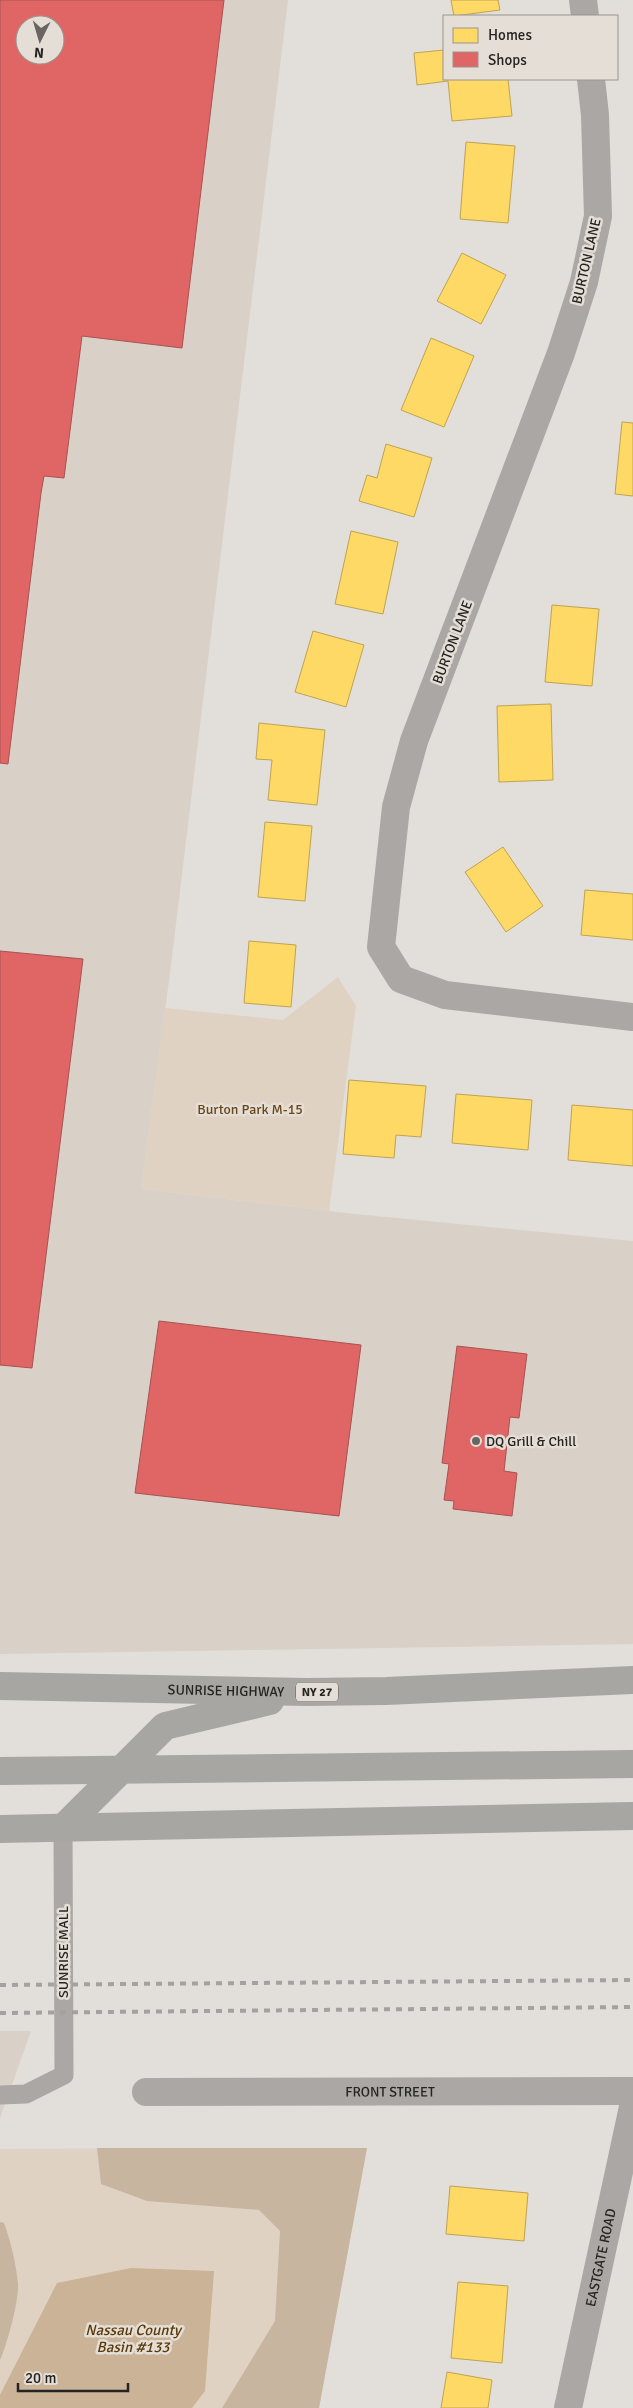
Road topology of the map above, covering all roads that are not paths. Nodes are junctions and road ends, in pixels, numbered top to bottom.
1 (583, 0) edge
2 (585, 15) edge
3 (591, 80) edge
4 (633, 1017) edge
5 (633, 1680) edge
6 (0, 1686) edge
7 (307, 1692) junction
8 (633, 1764) edge
9 (120, 1769) junction
10 (0, 1771) edge
11 (633, 1816) edge
12 (63, 1828) junction
13 (0, 1829) edge
14 (633, 2091) edge
15 (146, 2092) dead end
16 (0, 2095) edge
17 (633, 2107) edge
18 (568, 2408) edge

1 - 2 street
3 - 4 street, BURTON LANE
5 - 7 highway, SUNRISE HIGHWAY / NY 27
6 - 7 highway, SUNRISE HIGHWAY / NY 27
7 - 9 highway
8 - 9 highway
9 - 10 highway
9 - 12 highway
11 - 12 highway
12 - 13 highway
12 - 16 lane, SUNRISE MALL
14 - 15 street, FRONT STREET
17 - 18 street, EASTGATE ROAD

